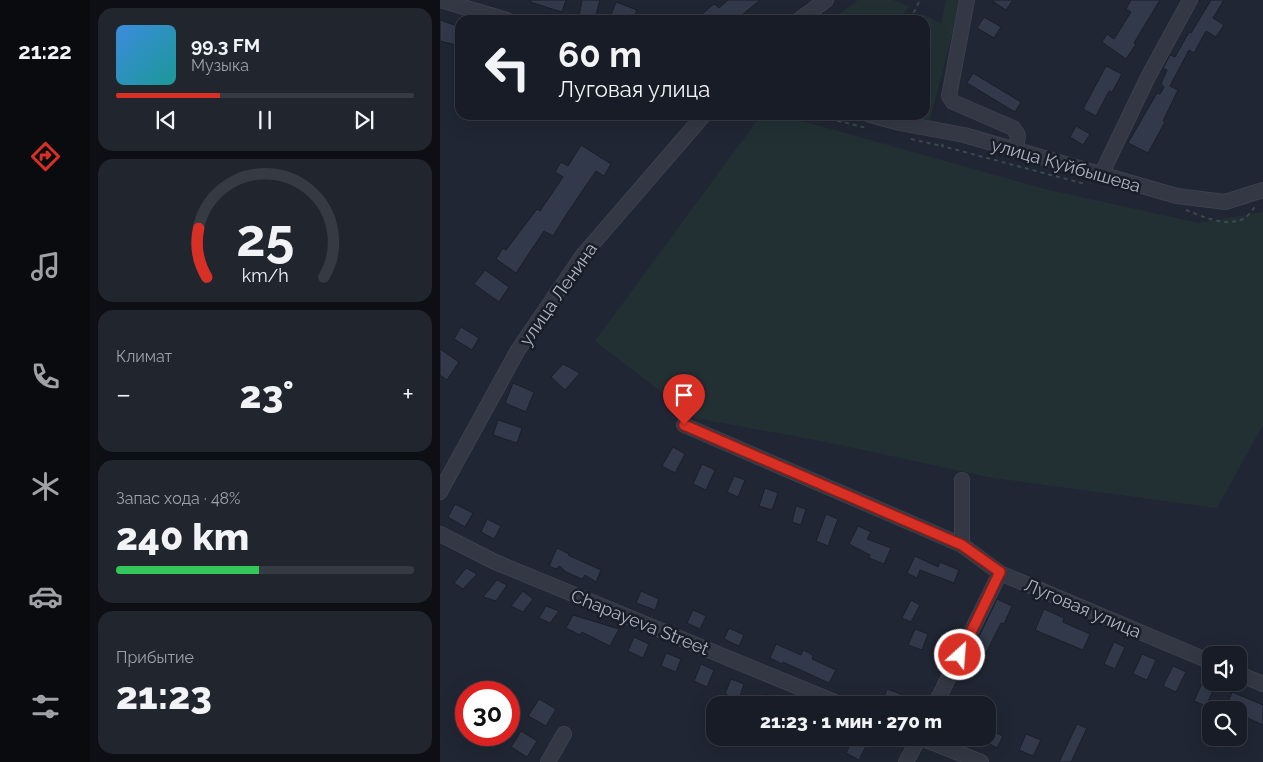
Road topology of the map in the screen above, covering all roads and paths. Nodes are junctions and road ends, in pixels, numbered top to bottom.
1 (440, 0) edge
2 (826, 0) edge
3 (920, 0) edge
4 (967, 0) edge
5 (1190, 0) edge
6 (490, 15) edge
7 (805, 15) edge
8 (912, 15) edge
9 (700, 120) edge
10 (887, 120) edge
11 (1016, 151) junction
12 (1101, 176) junction
13 (1261, 197) edge
14 (1184, 210) dead end
15 (684, 425) dead end
16 (962, 480) dead end
17 (440, 492) edge
18 (440, 534) edge
19 (962, 545) junction
20 (1000, 572) junction
21 (1202, 658) edge
22 (1247, 677) edge
23 (1263, 684) edge
24 (820, 696) edge
25 (939, 696) edge
26 (564, 734) dead end
27 (915, 746) edge
28 (940, 746) edge
29 (548, 762) edge
30 (906, 762) edge
31 (981, 762) edge

1 - 6 street
2 - 7 street
3 - 8 path
4 - 11 street
5 - 12 street
9 - 17 street, улица Ленина
10 - 11 street, улица Куйбышева
11 - 12 street, улица Куйбышева
12 - 13 street, улица Куйбышева
13 - 14 path
15 - 19 street, Луговая улица
16 - 19 street
18 - 24 street, Chapayeva Street
19 - 20 street, Луговая улица
20 - 21 street, Луговая улица
20 - 25 street
22 - 23 street
26 - 29 street
27 - 30 street
28 - 31 street

